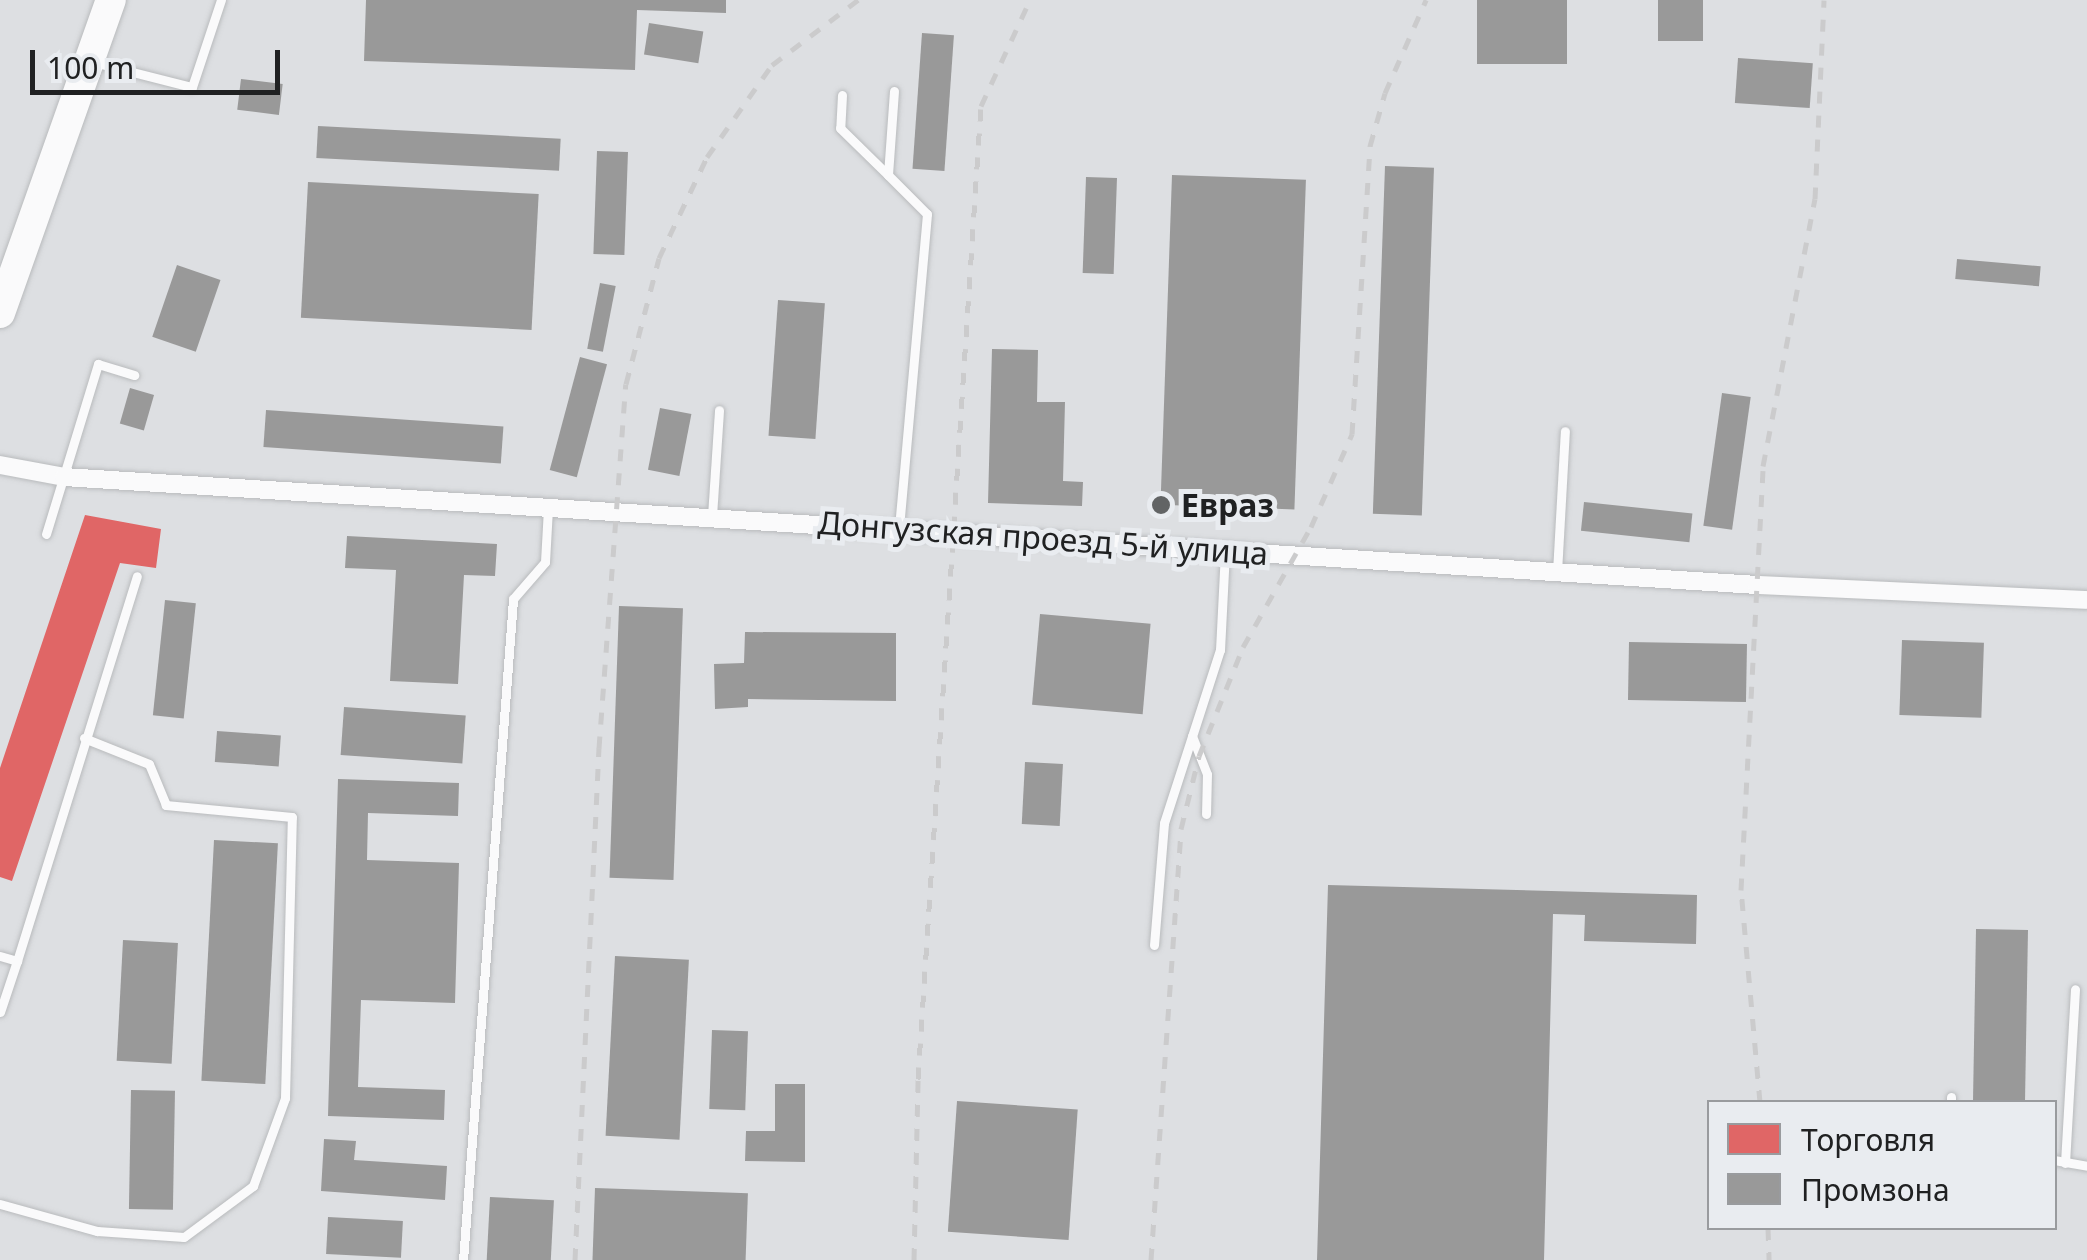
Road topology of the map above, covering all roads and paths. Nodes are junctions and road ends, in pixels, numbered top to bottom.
1 (110, 0) edge
2 (221, 0) edge
3 (89, 60) junction
4 (894, 91) dead end
5 (842, 95) dead end
6 (888, 175) junction
7 (0, 313) edge
8 (134, 375) dead end
9 (719, 410) dead end
10 (1565, 431) dead end
11 (0, 465) edge
12 (64, 477) junction
13 (548, 506) junction
14 (712, 516) junction
15 (899, 528) junction
16 (46, 534) dead end
17 (1225, 550) junction
18 (1557, 572) junction
19 (138, 576) dead end
20 (2087, 600) edge
21 (1192, 736) junction
22 (84, 738) junction
23 (1206, 814) dead end
24 (1154, 945) dead end
25 (0, 956) edge
26 (16, 961) junction
27 (2075, 989) dead end
28 (0, 1012) edge
29 (2060, 1162) edge
30 (2087, 1166) edge
31 (0, 1204) edge
32 (463, 1260) edge

1 - 3 highway
2 - 3 lane
3 - 7 highway
4 - 6 lane
5 - 6 lane
6 - 15 lane
8 - 12 lane
9 - 14 lane
10 - 18 lane
11 - 12 street, Донгузская проезд 5-й улица
12 - 13 street, Донгузская проезд 5-й улица
12 - 16 lane
13 - 14 street, Донгузская проезд 5-й улица
13 - 32 lane
14 - 15 street, Донгузская проезд 5-й улица
15 - 17 street, Донгузская проезд 5-й улица
17 - 18 street, Донгузская проезд 5-й улица
17 - 21 lane
18 - 20 street, Донгузская проезд 5-й улица
19 - 22 lane
21 - 23 lane
21 - 24 lane
22 - 26 lane
22 - 31 lane
25 - 26 lane
26 - 28 lane
27 - 29 lane
29 - 30 lane

